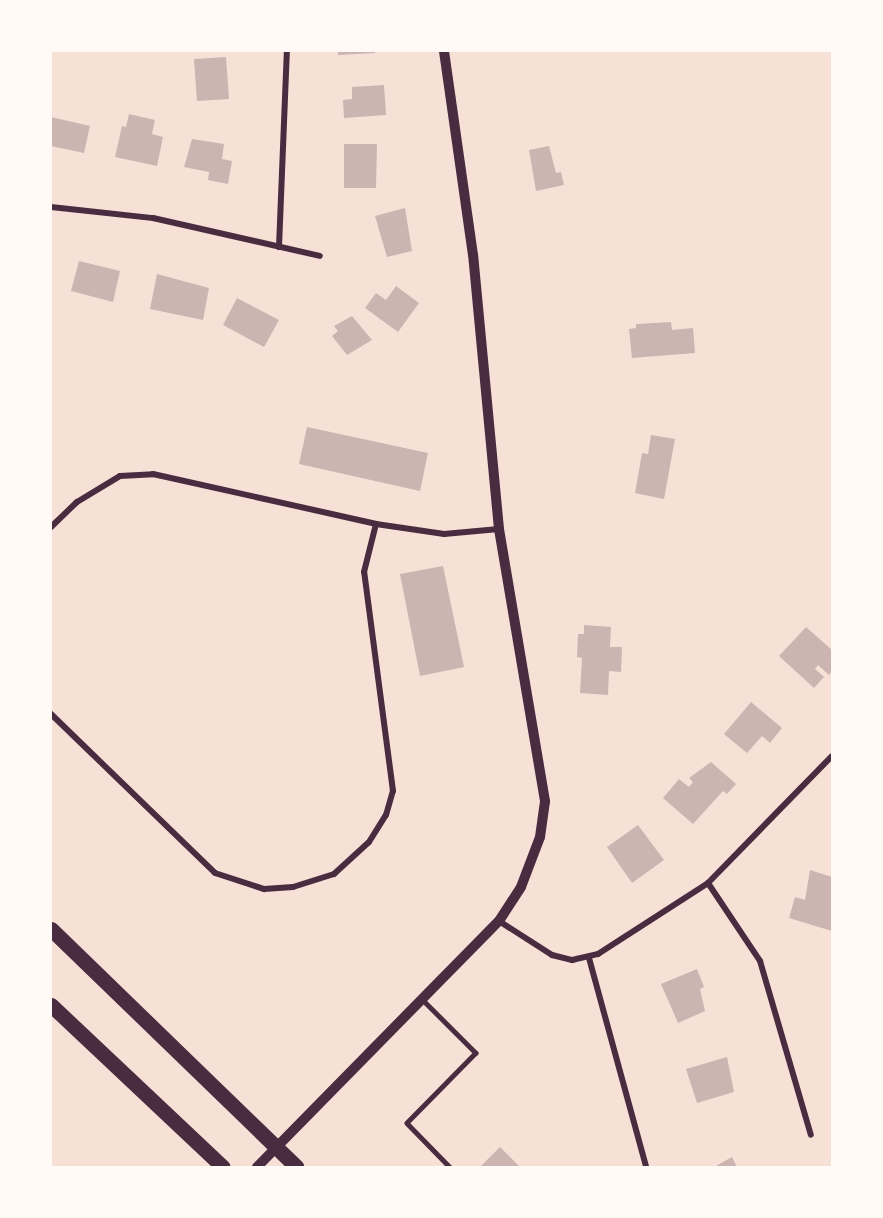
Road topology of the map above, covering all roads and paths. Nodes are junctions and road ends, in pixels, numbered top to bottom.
1 (287, 51) edge
2 (444, 51) edge
3 (51, 207) edge
4 (279, 247) junction
5 (320, 256) dead end
6 (376, 524) junction
7 (51, 527) edge
8 (499, 529) junction
9 (51, 714) edge
10 (832, 756) edge
11 (708, 884) junction
12 (499, 921) junction
13 (51, 929) edge
14 (589, 958) junction
15 (422, 999) junction
16 (51, 1005) edge
17 (811, 1136) dead end
18 (276, 1147) junction
19 (223, 1167) edge
20 (257, 1167) edge
21 (297, 1167) edge
22 (450, 1167) edge
23 (646, 1167) edge

1 - 4 street
2 - 8 street
3 - 4 street
4 - 5 street
6 - 7 street
6 - 8 street
6 - 9 street
8 - 12 street
10 - 11 street
11 - 14 street
11 - 17 street
12 - 14 street
12 - 15 street
13 - 18 highway
14 - 23 street
15 - 18 street
15 - 22 lane
16 - 19 highway
18 - 20 street
18 - 21 highway

